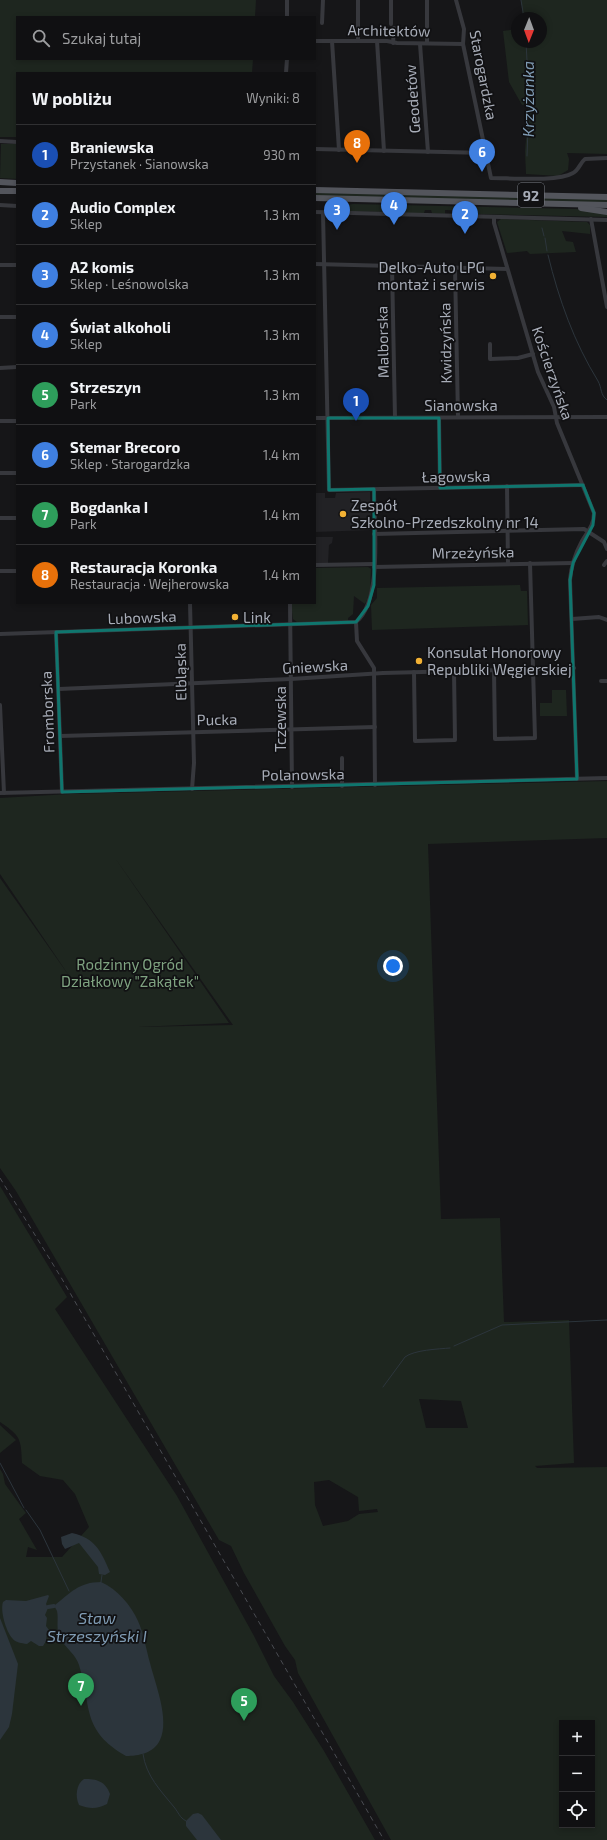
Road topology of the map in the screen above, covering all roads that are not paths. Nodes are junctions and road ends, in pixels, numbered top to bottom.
1 (287, 0) edge
2 (323, 0) edge
3 (358, 0) edge
4 (391, 0) edge
5 (427, 0) edge
6 (456, 0) edge
7 (287, 16) edge
8 (322, 23) dead end
9 (358, 40) junction
10 (316, 41) edge
11 (332, 41) junction
12 (376, 41) junction
13 (393, 43) junction
14 (427, 43) junction
15 (420, 44) junction
16 (463, 44) junction
17 (287, 60) edge
18 (286, 72) edge
19 (0, 142) edge
20 (16, 142) edge
21 (316, 150) edge
22 (339, 150) junction
23 (384, 151) junction
24 (428, 152) junction
25 (487, 154) junction
26 (607, 158) edge
27 (0, 182) edge
28 (16, 183) edge
29 (316, 190) edge
30 (0, 191) edge
31 (16, 191) edge
32 (607, 197) edge
33 (316, 198) edge
34 (557, 204) junction
35 (607, 205) edge
36 (0, 206) edge
37 (16, 206) edge
38 (316, 212) edge
39 (607, 212) edge
40 (323, 213) junction
41 (494, 217) junction
42 (591, 220) junction
43 (607, 220) edge
44 (316, 264) edge
45 (324, 264) junction
46 (0, 265) edge
47 (16, 265) edge
48 (392, 266) junction
49 (455, 268) junction
50 (507, 269) junction
51 (607, 307) edge
52 (0, 317) edge
53 (16, 317) edge
54 (490, 344) dead end
55 (532, 354) junction
56 (16, 367) edge
57 (0, 368) edge
58 (607, 416) edge
59 (555, 417) junction
60 (316, 418) edge
61 (328, 418) junction
62 (396, 418) junction
63 (439, 418) junction
64 (458, 418) junction
65 (0, 421) edge
66 (16, 421) edge
67 (0, 473) edge
68 (16, 473) edge
69 (583, 485) junction
70 (507, 486) junction
71 (440, 488) junction
72 (374, 489) junction
73 (0, 518) edge
74 (16, 518) edge
75 (508, 532) junction
76 (588, 532) junction
77 (374, 534) junction
78 (607, 549) edge
79 (530, 563) junction
80 (573, 563) junction
81 (508, 564) junction
82 (316, 565) edge
83 (374, 565) junction
84 (0, 571) edge
85 (16, 571) edge
86 (190, 604) edge
87 (290, 604) edge
88 (572, 618) junction
89 (607, 620) edge
90 (356, 622) junction
91 (290, 624) junction
92 (190, 627) junction
93 (56, 632) junction
94 (0, 634) edge
95 (574, 668) junction
96 (534, 669) junction
97 (494, 671) junction
98 (414, 672) junction
99 (454, 672) junction
100 (374, 674) junction
101 (292, 679) junction
102 (601, 681) dead end
103 (607, 681) edge
104 (192, 684) junction
105 (58, 689) junction
106 (0, 705) edge
107 (375, 727) junction
108 (292, 729) junction
109 (193, 732) junction
110 (60, 736) junction
111 (342, 758) dead end
112 (607, 778) edge
113 (577, 779) junction
114 (375, 785) junction
115 (342, 786) junction
116 (292, 787) junction
117 (192, 789) junction
118 (62, 792) junction
119 (2, 793) edge

1 - 7 street
2 - 8 street
3 - 9 street
4 - 13 street
5 - 14 street
6 - 16 street, Starogardzka
9 - 11 street, Architektów
9 - 12 street, Architektów
10 - 11 street, Architektów
11 - 22 street
12 - 13 street, Architektów
12 - 23 street
13 - 15 street, Architektów
14 - 15 street, Architektów
14 - 16 street, Architektów
15 - 24 street, Geodetów
16 - 25 street, Starogardzka
17 - 18 street
19 - 20 street
21 - 22 street
22 - 23 street
23 - 24 street
24 - 25 street
25 - 26 street, Starogardzka
27 - 28 main road
29 - 32 main road, 92
30 - 31 main road
33 - 34 main road, 92
34 - 35 main road, 92
34 - 39 main road
36 - 37 street
38 - 40 street
40 - 41 street
40 - 45 street
41 - 42 street
41 - 50 street, Kościerzyńska
42 - 43 street
42 - 51 street
44 - 45 street
45 - 48 street
45 - 61 street
46 - 47 street
48 - 49 street
48 - 62 street, Malborska
49 - 50 street
49 - 64 street, Kwidzyńska
50 - 55 street, Kościerzyńska
52 - 53 street
54 - 55 street
55 - 59 street, Kościerzyńska
56 - 57 street
58 - 59 street, Sianowska
59 - 64 street, Sianowska
59 - 69 street, Kościerzyńska
60 - 61 street, Sianowska
61 - 62 street, Sianowska
61 - 72 street, Łagowska
62 - 63 street, Sianowska
63 - 64 street, Sianowska
63 - 71 street
65 - 66 street
67 - 68 street
69 - 70 street, Łagowska
69 - 76 street, Kościerzyńska
70 - 71 street, Łagowska
70 - 75 street
71 - 72 street, Łagowska
72 - 77 street
73 - 74 street
75 - 76 street
75 - 77 street
75 - 81 street
76 - 78 street
76 - 80 street, Kościerzyńska
77 - 83 street
79 - 80 street, Mrzeżyńska
79 - 81 street, Mrzeżyńska
79 - 96 street
80 - 88 street, Kościerzyńska
81 - 83 street, Mrzeżyńska
82 - 83 street, Mrzeżyńska
83 - 90 street
84 - 85 street
86 - 92 street, Elbląska
87 - 91 street, Tczewska
88 - 89 street
88 - 95 street, Kościerzyńska
90 - 91 street, Lubowska
90 - 100 street
91 - 92 street, Lubowska
91 - 101 street, Tczewska
92 - 93 street, Lubowska
92 - 104 street, Elbląska
93 - 94 street, Lubowska
93 - 105 street, Fromborska
95 - 96 street, Gniewska
95 - 113 street, Kościerzyńska
96 - 97 street, Gniewska
96 - 97 street
97 - 99 street, Gniewska
98 - 99 street, Gniewska
98 - 99 street
98 - 100 street, Gniewska
100 - 101 street, Gniewska
100 - 107 street
101 - 104 street, Gniewska
101 - 108 street, Tczewska
102 - 103 street
104 - 105 street, Gniewska
104 - 109 street, Elbląska
105 - 110 street, Fromborska
106 - 119 street
107 - 108 street, Pucka
107 - 114 street
108 - 109 street, Pucka
108 - 116 street, Tczewska
109 - 110 street, Pucka
109 - 117 street, Elbląska
110 - 118 street, Fromborska
111 - 115 street
112 - 113 street, Polanowska
113 - 114 street, Polanowska
114 - 115 street, Polanowska
115 - 116 street, Polanowska
116 - 117 street, Polanowska
117 - 118 street, Polanowska
118 - 119 street, Polanowska

